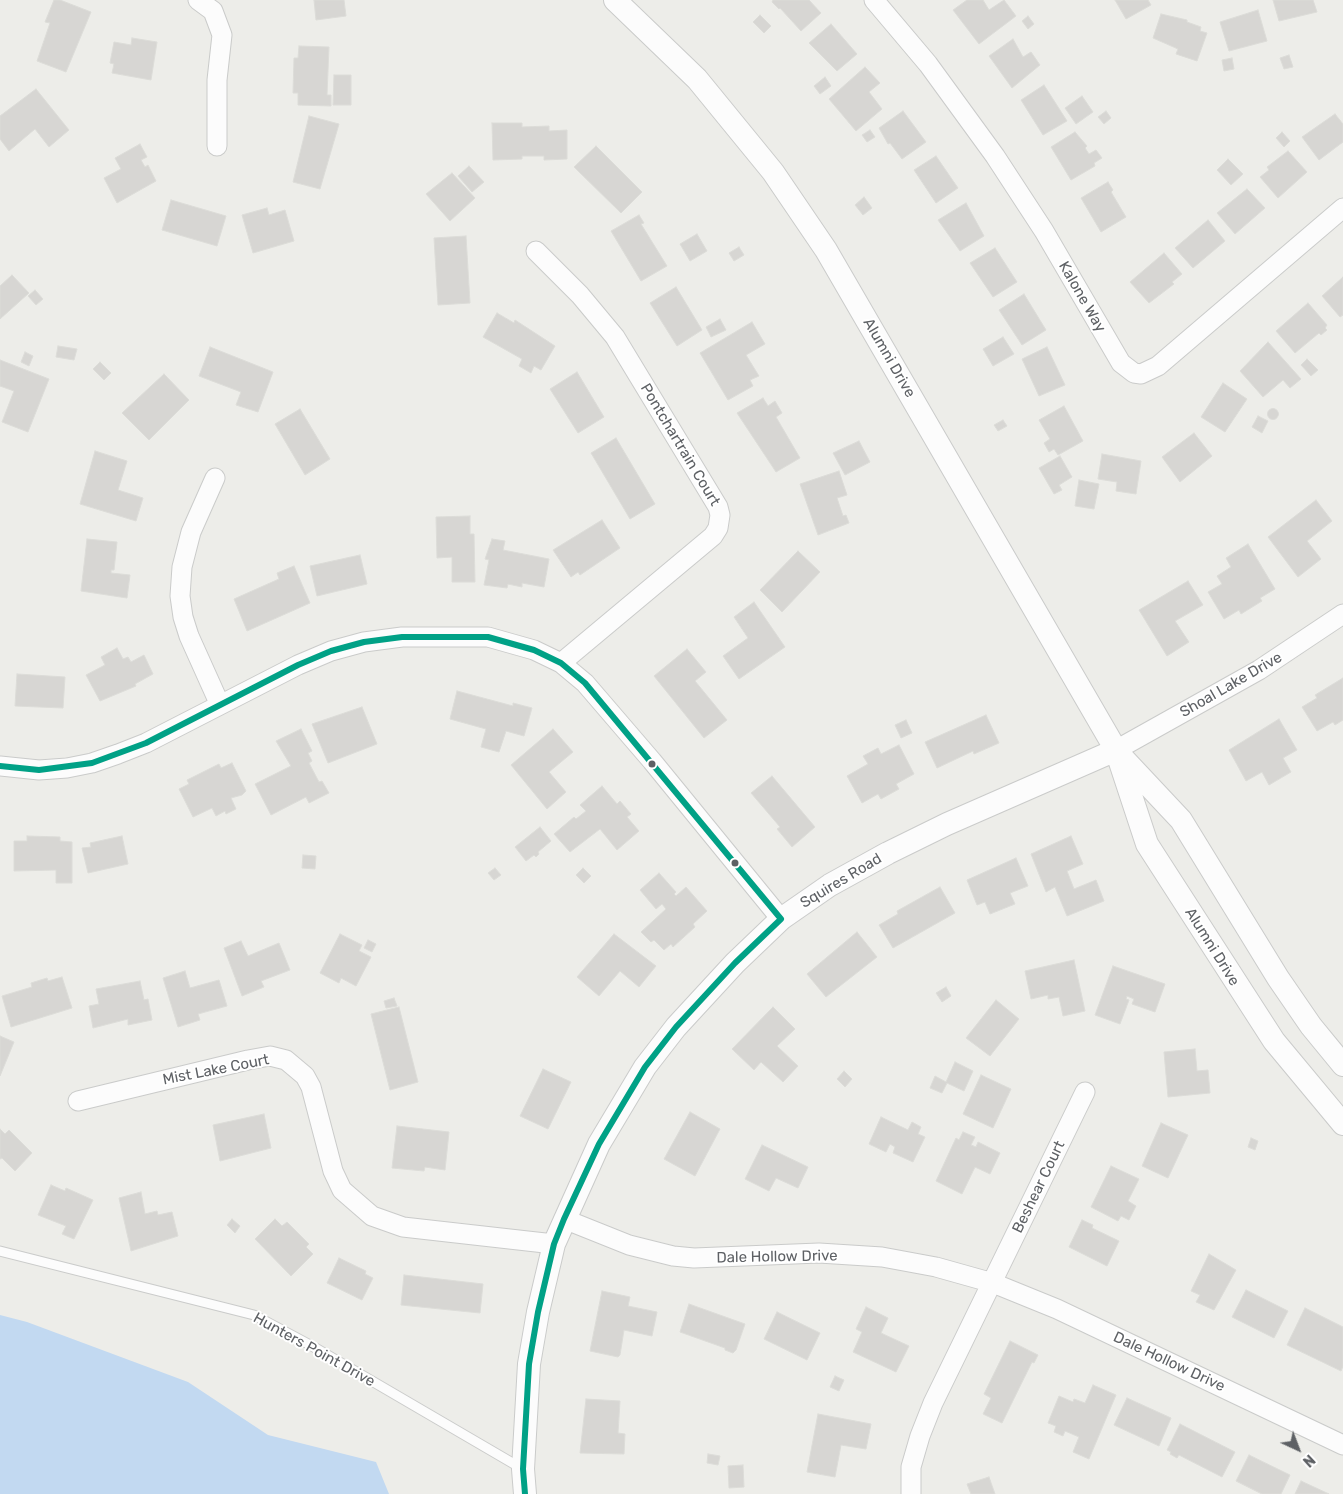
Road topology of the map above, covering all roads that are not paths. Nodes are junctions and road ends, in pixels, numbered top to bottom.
1 (198, 0) edge
2 (615, 0) edge
3 (874, 0) edge
4 (217, 146) dead end
5 (1343, 208) edge
6 (536, 251) dead end
7 (215, 478) dead end
8 (1343, 614) edge
9 (562, 663) junction
10 (220, 705) junction
11 (1116, 750) junction
12 (0, 766) edge
13 (781, 919) junction
14 (1343, 1065) edge
15 (1085, 1092) dead end
16 (78, 1100) dead end
17 (1343, 1124) edge
18 (564, 1218) junction
19 (554, 1244) junction
20 (0, 1250) edge
21 (993, 1283) junction
22 (1343, 1445) edge
23 (523, 1469) junction
24 (525, 1494) edge
25 (911, 1494) edge

1 - 4 street
2 - 11 street, Alumni Drive
3 - 5 street, Kalone Way
6 - 9 street, Pontchartrain Court
7 - 10 street
8 - 11 street, Shoal Lake Drive
9 - 10 street
9 - 13 street
10 - 12 street
11 - 13 street, Squires Road
11 - 14 street, Alumni Drive
11 - 17 street, Alumni Drive
13 - 18 street, Squires Road
15 - 21 street, Beshear Court
16 - 19 street, Mist Lake Court
18 - 19 street, Squires Road
18 - 21 street, Dale Hollow Drive
19 - 23 street, Squires Road
20 - 23 lane, Hunters Point Drive
21 - 22 street, Dale Hollow Drive
21 - 25 street
23 - 24 street, Squires Road

